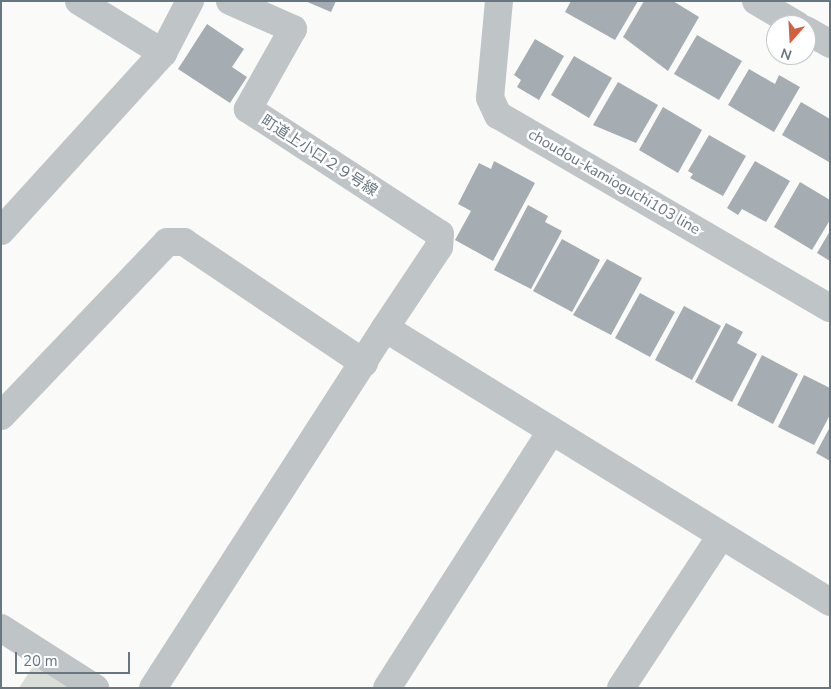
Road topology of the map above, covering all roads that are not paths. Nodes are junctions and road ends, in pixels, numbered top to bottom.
1 (79, 1) edge
2 (190, 1) edge
3 (230, 1) edge
4 (499, 1) edge
5 (756, 1) edge
6 (780, 15) edge
7 (816, 36) edge
8 (830, 44) edge
9 (163, 53) junction
10 (1, 232) edge
11 (830, 308) edge
12 (385, 328) junction
13 (364, 363) junction
14 (1, 416) edge
15 (551, 432) junction
16 (721, 536) junction
17 (830, 602) edge
18 (1, 628) edge
19 (94, 688) edge
20 (153, 688) edge
21 (387, 688) edge
22 (621, 688) edge

1 - 9 street
2 - 9 street
3 - 12 street, 町道上小口２９号線
4 - 11 street, choudou-kamioguchi103 line
5 - 6 street
7 - 8 street
9 - 10 street
12 - 13 street
12 - 15 street
13 - 14 street
13 - 20 street
15 - 16 street
15 - 21 street
16 - 17 street
16 - 22 street
18 - 19 street

